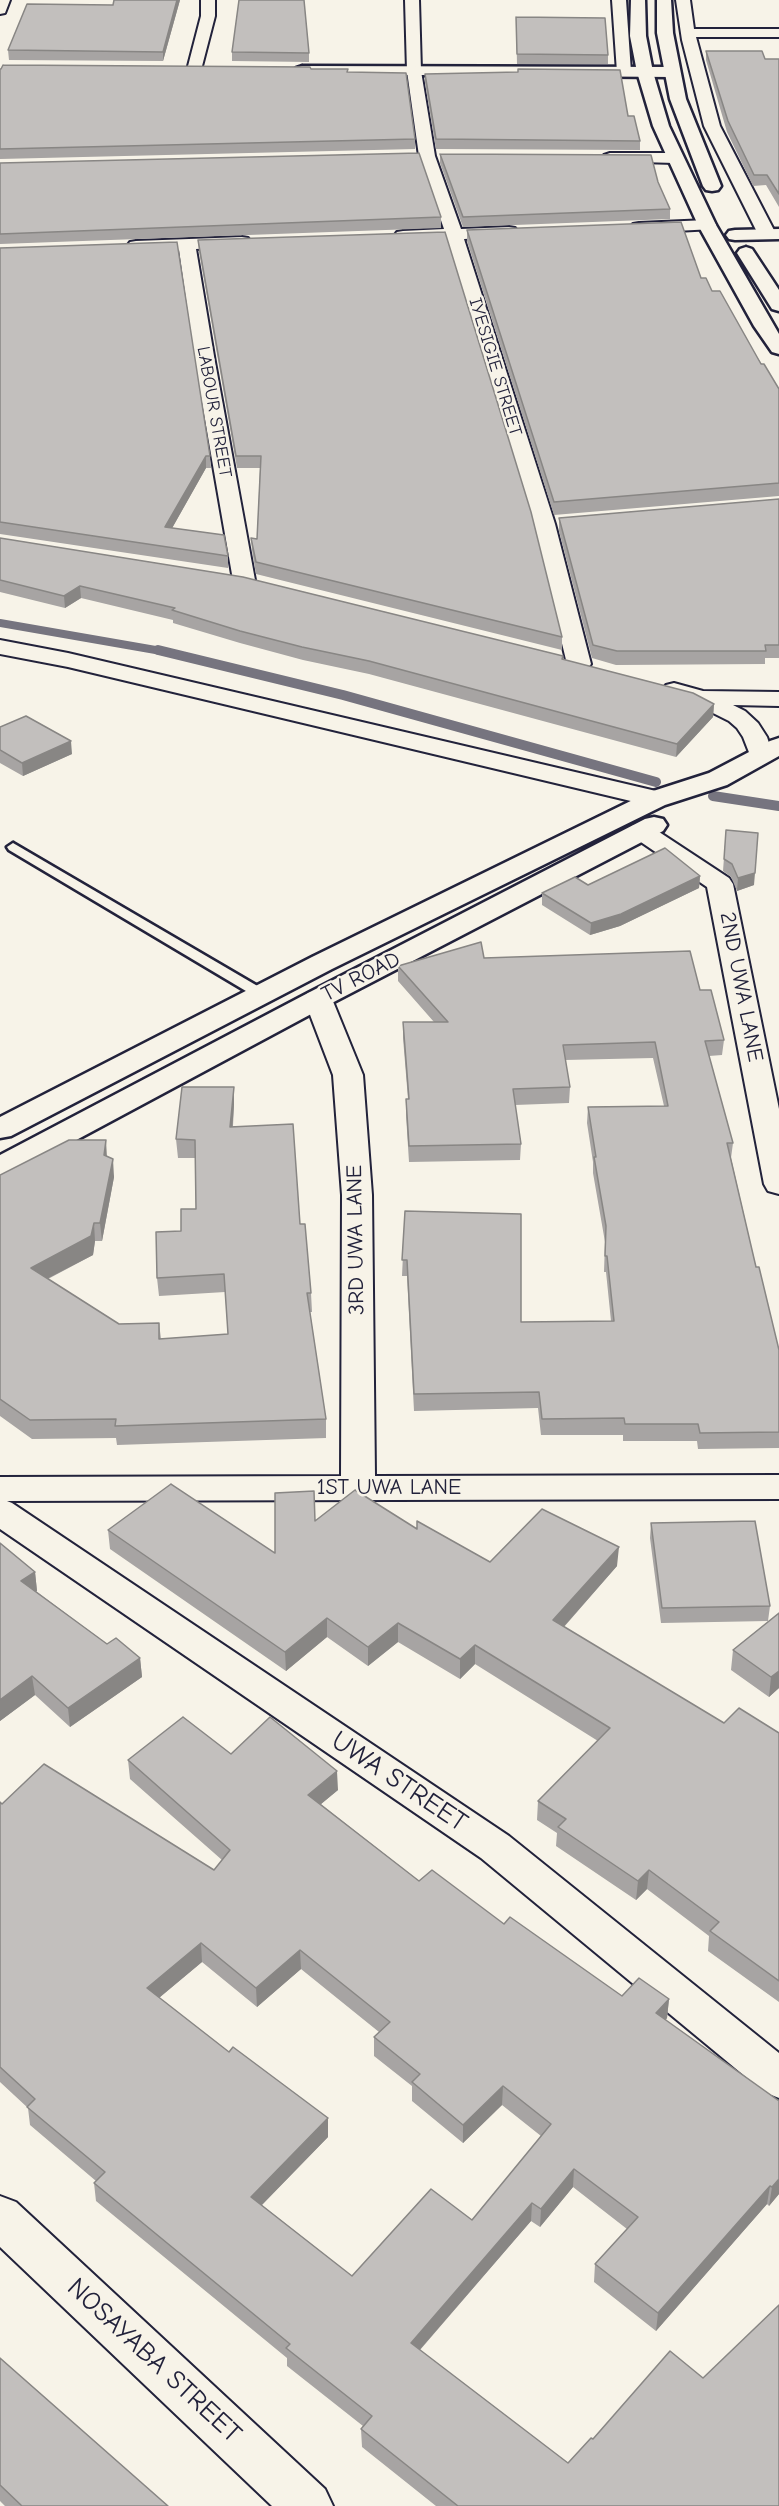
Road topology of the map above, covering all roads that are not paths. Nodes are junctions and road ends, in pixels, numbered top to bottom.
1 (3, 0) edge
2 (208, 0) edge
3 (412, 0) edge
4 (619, 0) edge
5 (638, 0) edge
6 (664, 0) edge
7 (683, 0) edge
8 (0, 10) edge
9 (688, 33) junction
10 (779, 33) edge
11 (194, 70) edge
12 (286, 70) edge
13 (414, 71) junction
14 (624, 72) junction
15 (645, 72) junction
16 (672, 72) junction
17 (592, 158) edge
18 (675, 158) junction
19 (718, 201) dead end
20 (727, 218) dead end
21 (707, 225) junction
22 (627, 228) edge
23 (523, 231) edge
24 (454, 234) junction
25 (773, 234) edge
26 (735, 235) junction
27 (384, 236) edge
28 (257, 241) edge
29 (187, 244) junction
30 (117, 247) edge
31 (779, 305) edge
32 (779, 348) edge
33 (568, 522) edge
34 (544, 524) junction
35 (221, 576) edge
36 (244, 580) junction
37 (267, 585) edge
38 (0, 647) edge
39 (555, 658) edge
40 (579, 663) junction
41 (600, 670) edge
42 (655, 685) edge
43 (699, 697) junction
44 (779, 699) edge
45 (774, 749) edge
46 (718, 779) junction
47 (656, 799) junction
48 (642, 831) junction
49 (14, 847) dead end
50 (261, 994) junction
51 (318, 999) junction
52 (0, 1129) edge
53 (0, 1168) edge
54 (779, 1184) edge
55 (779, 1487) edge
56 (358, 1488) junction
57 (0, 1489) edge
58 (0, 1512) edge
59 (779, 2079) edge
60 (0, 2217) edge
61 (308, 2506) edge

1 - 8 street
2 - 11 street
3 - 13 street, IYESIGIE STREET
4 - 14 street
5 - 15 main road
6 - 16 main road
7 - 9 street
9 - 10 street
9 - 25 street
12 - 13 main road
13 - 14 main road
13 - 24 street, IYESIGIE STREET
14 - 15 main road
15 - 16 main road
15 - 18 main road
16 - 19 main road
17 - 18 street
18 - 21 main road
20 - 26 main road
21 - 22 street
21 - 32 main road
23 - 24 street
24 - 27 street
24 - 34 street, IYESIGIE STREET
25 - 26 main road
26 - 31 main road
28 - 29 street
29 - 30 street
29 - 36 street, LABOUR STREET
33 - 34 street
34 - 40 street, IYESIGIE STREET
35 - 36 street
36 - 37 street
38 - 47 street
39 - 40 street
40 - 41 street
42 - 43 street
43 - 44 street
43 - 45 street
45 - 46 main road, TV ROAD
46 - 47 main road, TV ROAD
46 - 48 main road, TV ROAD
47 - 50 main road, TV ROAD
48 - 51 main road, TV ROAD
48 - 54 street, 2ND UWA LANE
49 - 50 lane
50 - 52 main road, TV ROAD
51 - 53 main road, TV ROAD
51 - 56 street, 3RD UWA LANE
55 - 56 street, 1ST UWA LANE
56 - 57 street, 1ST UWA LANE
58 - 59 street, UWA STREET
60 - 61 street, NOSAYABA STREET

